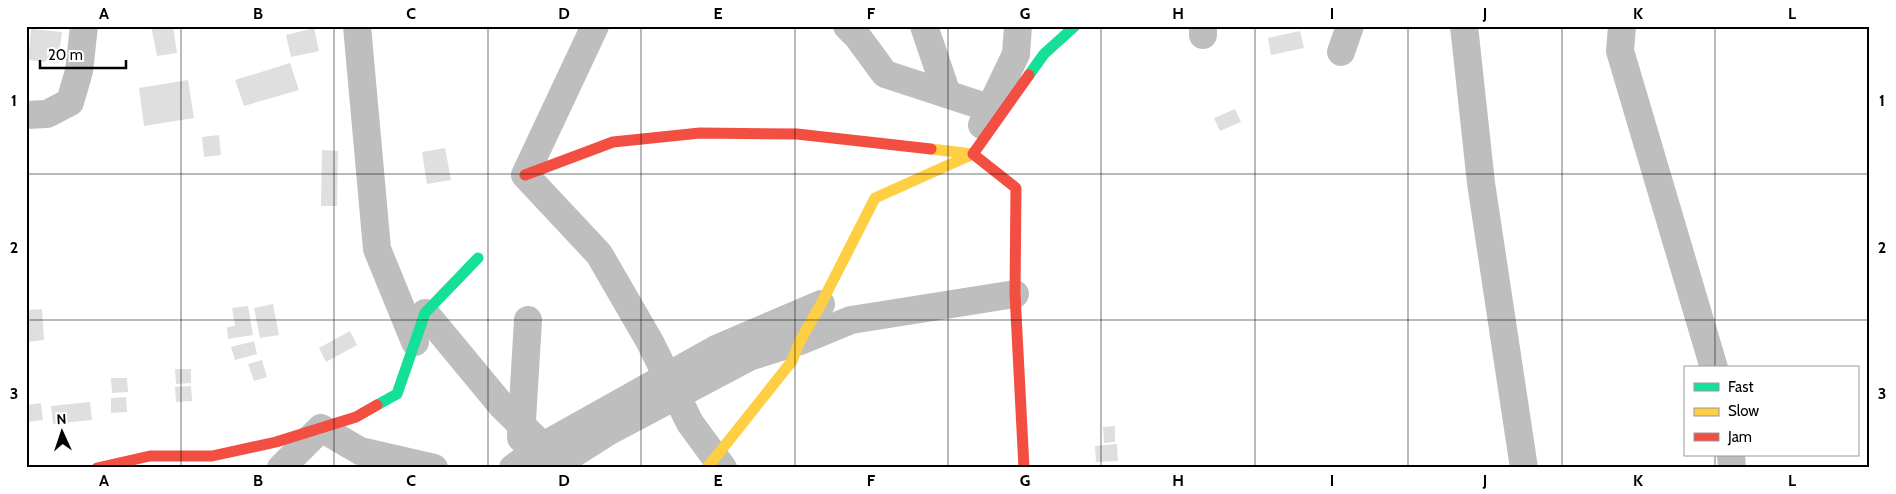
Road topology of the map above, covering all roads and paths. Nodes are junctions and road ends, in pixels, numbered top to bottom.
1 (84, 26) edge
2 (357, 26) edge
3 (595, 26) edge
4 (924, 26) edge
5 (1018, 26) edge
6 (1075, 26) edge
7 (1350, 26) edge
8 (1464, 26) edge
9 (1622, 26) edge
10 (857, 30) edge
11 (1340, 52) dead end
12 (947, 94) junction
13 (989, 108) junction
14 (26, 115) edge
15 (973, 154) junction
16 (525, 175) junction
17 (478, 258) dead end
18 (1015, 294) junction
19 (821, 304) junction
20 (425, 313) junction
21 (528, 320) dead end
22 (800, 341) junction
23 (415, 342) junction
24 (1713, 366) edge
25 (672, 386) junction
26 (522, 426) junction
27 (321, 428) junction
28 (554, 461) edge
29 (715, 464) edge
30 (126, 465) edge
31 (518, 466) edge
32 (97, 468) edge
33 (281, 468) edge
34 (434, 468) edge
35 (1024, 468) edge
36 (1524, 468) edge

1 - 14 street
2 - 23 street
3 - 16 street
4 - 12 street
5 - 13 street
6 - 15 street
7 - 11 street
8 - 36 street
9 - 24 street
10 - 12 street
12 - 13 street
13 - 15 street
15 - 16 street
15 - 18 street
15 - 19 street
16 - 25 street
17 - 20 street
18 - 22 street
18 - 35 street
19 - 22 street
19 - 25 street
20 - 23 street
20 - 26 street
21 - 26 street
22 - 25 street
22 - 29 street
23 - 27 street
25 - 28 street
25 - 29 street
26 - 28 street
26 - 31 street
27 - 30 street
27 - 33 street
27 - 34 street
28 - 31 street
30 - 32 street

